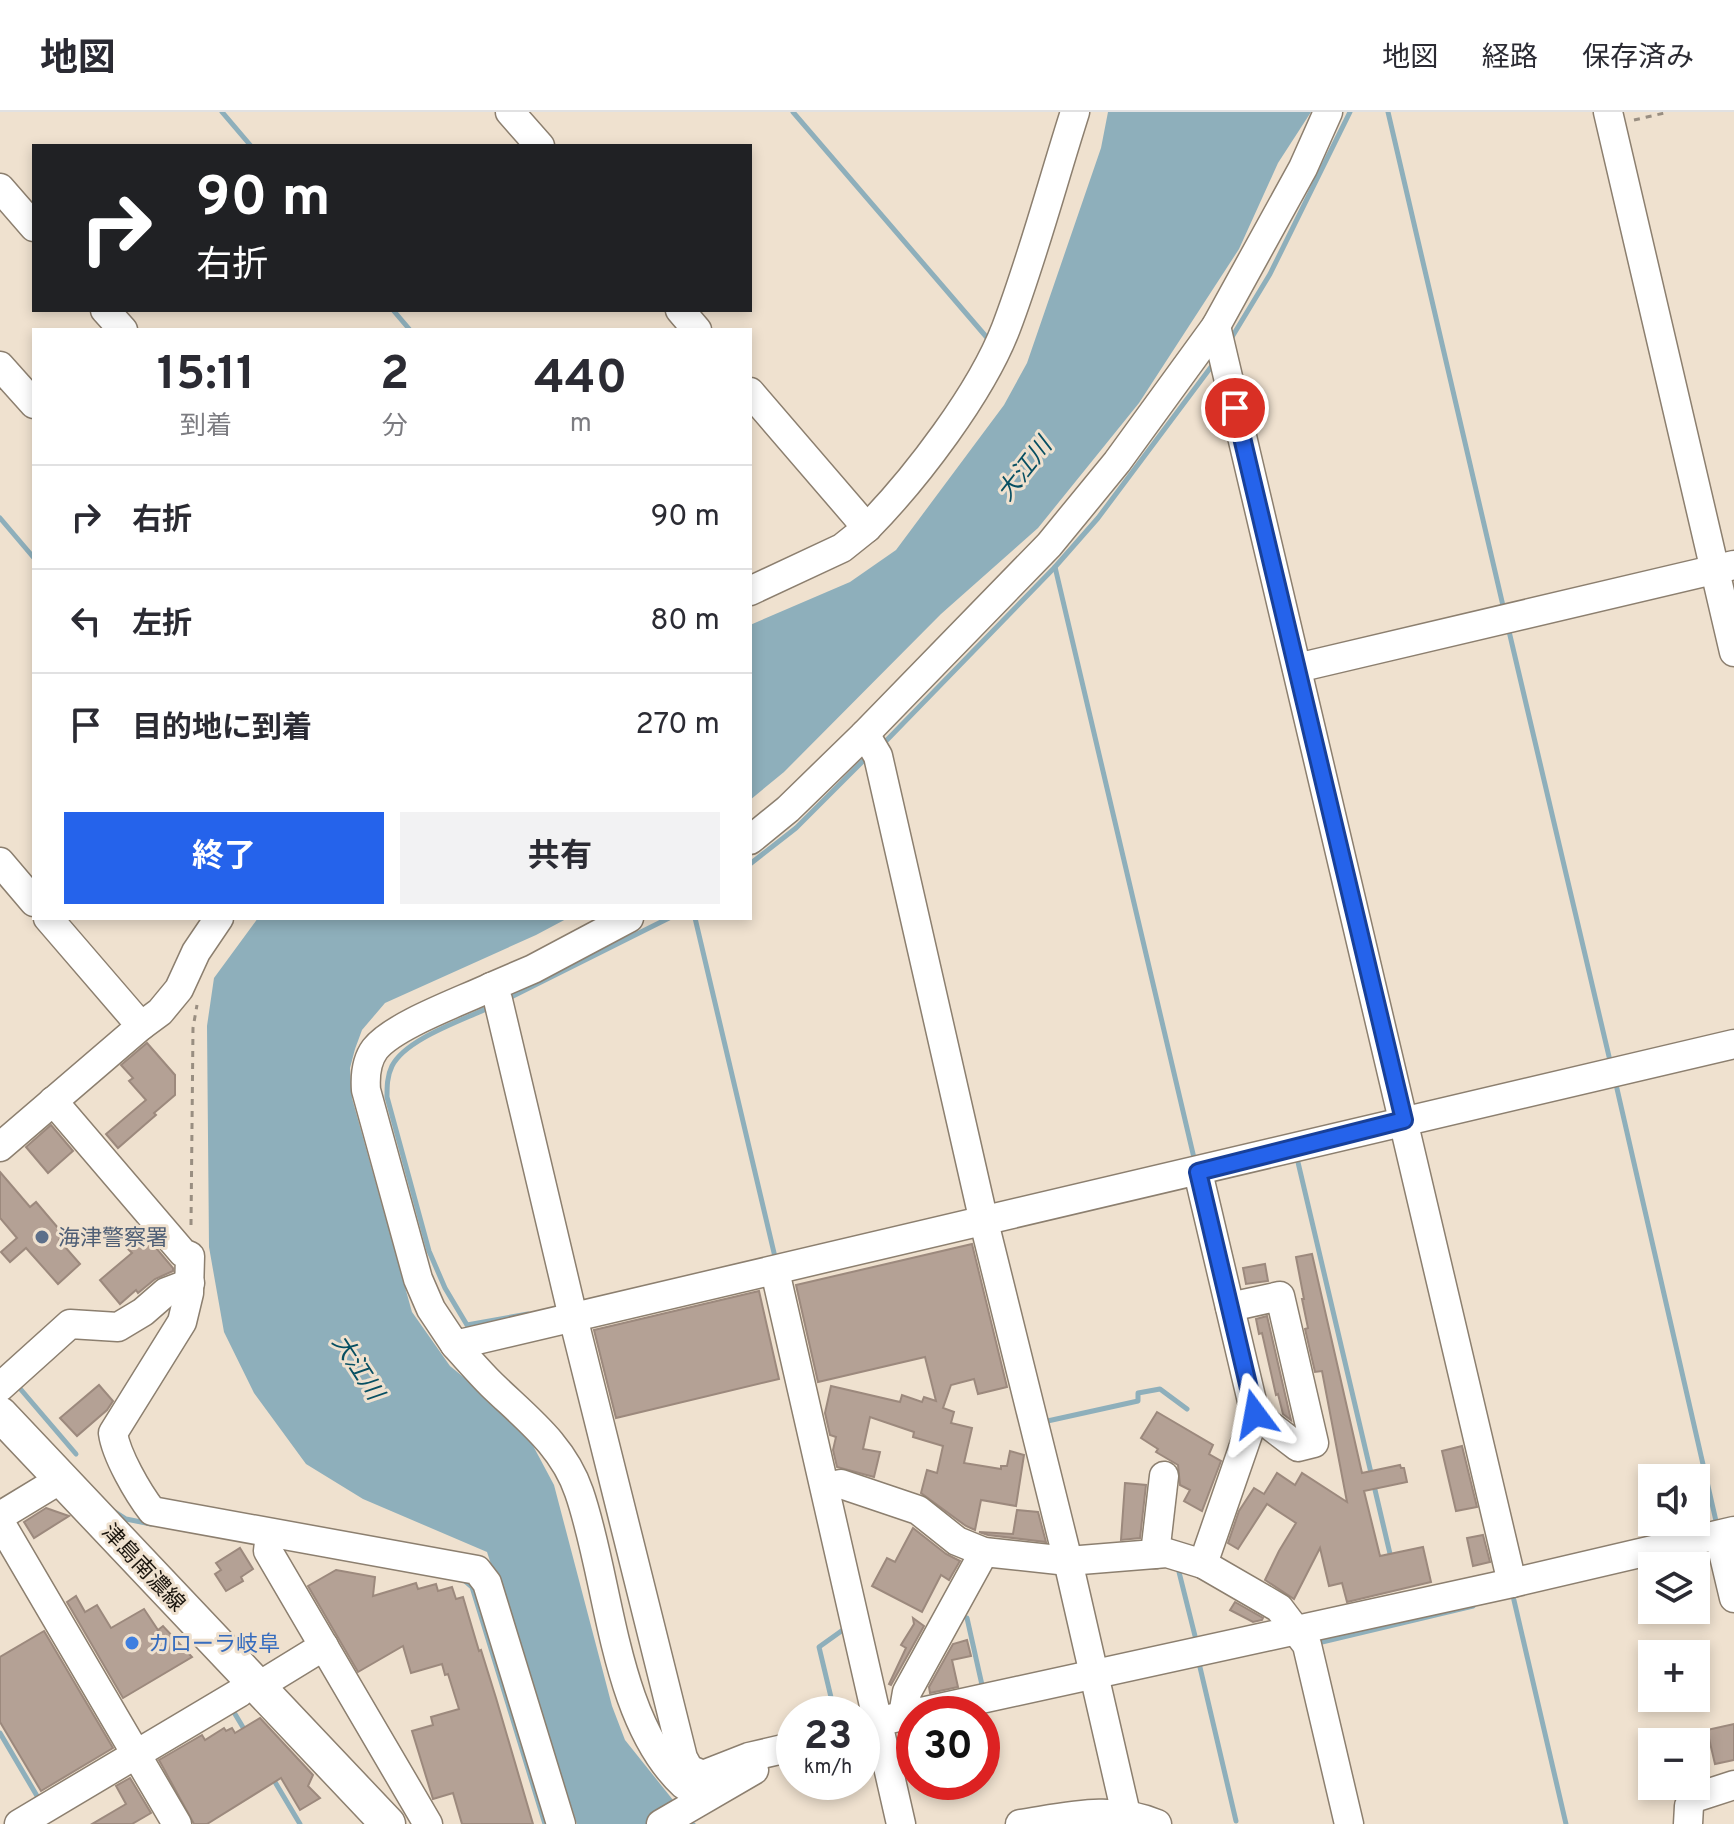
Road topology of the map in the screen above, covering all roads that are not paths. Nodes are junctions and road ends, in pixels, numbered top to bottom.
1 (510, 112) edge
2 (1075, 112) edge
3 (1328, 112) edge
4 (1610, 119) edge
5 (538, 144) edge
6 (0, 188) edge
7 (32, 225) edge
8 (107, 312) edge
9 (682, 312) edge
10 (1216, 326) junction
11 (121, 328) edge
12 (695, 328) edge
13 (0, 366) edge
14 (752, 394) edge
15 (32, 402) edge
16 (867, 528) junction
17 (1724, 567) edge
18 (752, 590) edge
19 (1734, 652) edge
20 (1297, 668) junction
21 (865, 734) junction
22 (752, 838) edge
23 (0, 862) edge
24 (32, 900) edge
25 (50, 920) edge
26 (218, 920) edge
27 (625, 920) edge
28 (491, 987) junction
29 (141, 1026) junction
30 (1734, 1044) edge
31 (53, 1101) junction
32 (1404, 1120) junction
33 (0, 1147) edge
34 (1198, 1172) junction
35 (984, 1222) junction
36 (190, 1269) junction
37 (775, 1271) junction
38 (1230, 1307) junction
39 (573, 1317) junction
40 (455, 1345) junction
41 (0, 1387) edge
42 (0, 1414) edge
43 (1255, 1414) junction
44 (1164, 1476) dead end
45 (61, 1479) junction
46 (825, 1487) junction
47 (0, 1519) edge
48 (1726, 1533) edge
49 (270, 1534) junction
50 (984, 1552) junction
51 (1155, 1554) junction
52 (1068, 1561) junction
53 (1203, 1564) junction
54 (1512, 1583) junction
55 (1734, 1598) edge
56 (1295, 1630) junction
57 (324, 1646) junction
58 (1094, 1672) junction
59 (255, 1684) junction
60 (881, 1720) edge
61 (776, 1751) edge
62 (137, 1754) junction
63 (776, 1757) edge
64 (703, 1775) junction
65 (1734, 1785) edge
66 (1126, 1814) junction
67 (19, 1824) edge
68 (177, 1824) edge
69 (388, 1824) edge
70 (428, 1824) edge
71 (561, 1824) edge
72 (661, 1824) edge
73 (901, 1824) edge
74 (1020, 1824) edge
75 (1157, 1824) edge
76 (1349, 1824) edge
77 (1688, 1824) edge

1 - 5 street
2 - 16 street
3 - 10 street
4 - 17 street
6 - 7 street
8 - 11 street
9 - 12 street
10 - 20 street
10 - 21 street
13 - 15 street
14 - 16 street
16 - 18 street
17 - 19 street
17 - 20 street
20 - 32 street
21 - 22 street
21 - 35 street
23 - 24 street
25 - 29 street
26 - 29 street
27 - 28 street
28 - 39 street
28 - 40 street
29 - 31 street
30 - 32 street
31 - 33 street
31 - 36 street
32 - 34 street
32 - 54 street
34 - 35 street
34 - 38 street
35 - 37 street
35 - 52 street
36 - 41 street
36 - 49 street
37 - 39 street
37 - 46 street
38 - 43 street
38 - 43 street
39 - 40 street
39 - 64 street
40 - 64 street
42 - 45 main road, 津島南濃線
43 - 53 street
44 - 51 street
45 - 47 street
45 - 59 main road, 津島南濃線
46 - 50 street
46 - 60 street
47 - 62 street
48 - 54 street
48 - 55 street
49 - 57 street
49 - 71 street
50 - 52 street
50 - 60 street
51 - 52 street
51 - 53 street
52 - 58 street
53 - 56 street
54 - 56 street
56 - 58 street
56 - 76 street
57 - 59 street
57 - 70 street
58 - 60 street
58 - 66 street
59 - 62 street
59 - 69 main road, 津島南濃線
60 - 73 street
61 - 64 street
62 - 67 street
62 - 68 street
63 - 72 street
65 - 77 street
66 - 74 street
66 - 75 street

